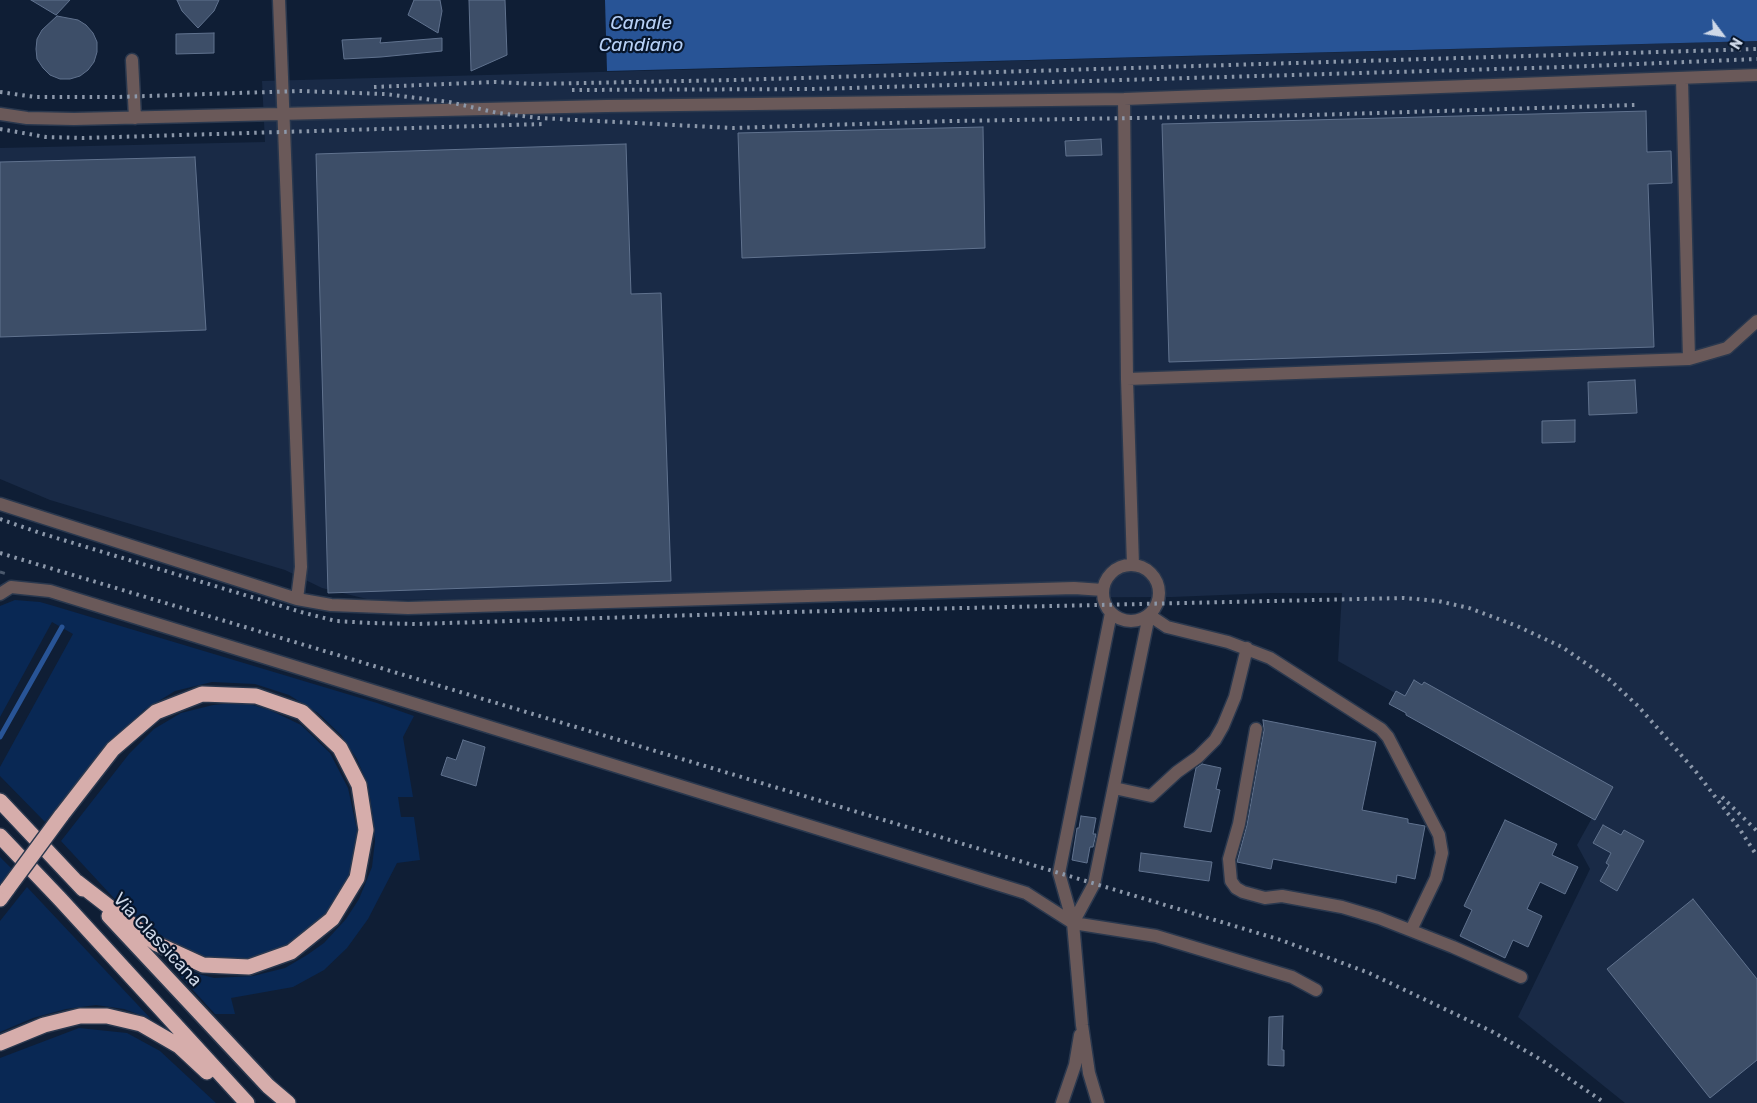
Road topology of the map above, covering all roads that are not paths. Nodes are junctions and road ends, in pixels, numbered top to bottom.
1 (279, 0) edge
2 (132, 60) dead end
3 (1757, 75) edge
4 (1682, 79) junction
5 (1124, 100) junction
6 (0, 114) edge
7 (284, 114) junction
8 (136, 118) junction
9 (1757, 321) edge
10 (1689, 359) junction
11 (1127, 379) junction
12 (0, 504) edge
13 (1133, 564) junction
14 (1103, 590) junction
15 (0, 594) edge
16 (297, 599) junction
17 (1111, 613) junction
18 (1149, 615) junction
19 (1247, 648) junction
20 (1256, 729) dead end
21 (1114, 788) junction
22 (0, 801) edge
23 (0, 836) edge
24 (77, 882) junction
25 (4, 894) edge
26 (1073, 923) junction
27 (1411, 930) junction
28 (1521, 978) dead end
29 (1316, 990) dead end
30 (1082, 1025) junction
31 (0, 1043) edge
32 (241, 1103) edge
33 (247, 1103) edge
34 (288, 1103) edge
35 (1062, 1103) edge
36 (1098, 1103) edge

1 - 7 street
2 - 8 street
3 - 4 street
4 - 5 street
4 - 10 street
5 - 7 street
5 - 11 street
6 - 8 street
7 - 8 street
7 - 16 street
9 - 10 street
10 - 11 street
11 - 13 street
12 - 16 street
13 - 14 street
13 - 18 street
14 - 16 street
14 - 17 street
15 - 26 street
17 - 18 street
17 - 26 street
18 - 19 street
18 - 21 street
19 - 21 street
19 - 27 street
20 - 27 street
21 - 26 street
22 - 24 highway, Via Classicana
23 - 33 highway
24 - 25 highway, bridge
24 - 34 highway, Via Classicana
26 - 29 street
26 - 30 street
27 - 28 street
30 - 35 street
30 - 36 street
31 - 32 highway

